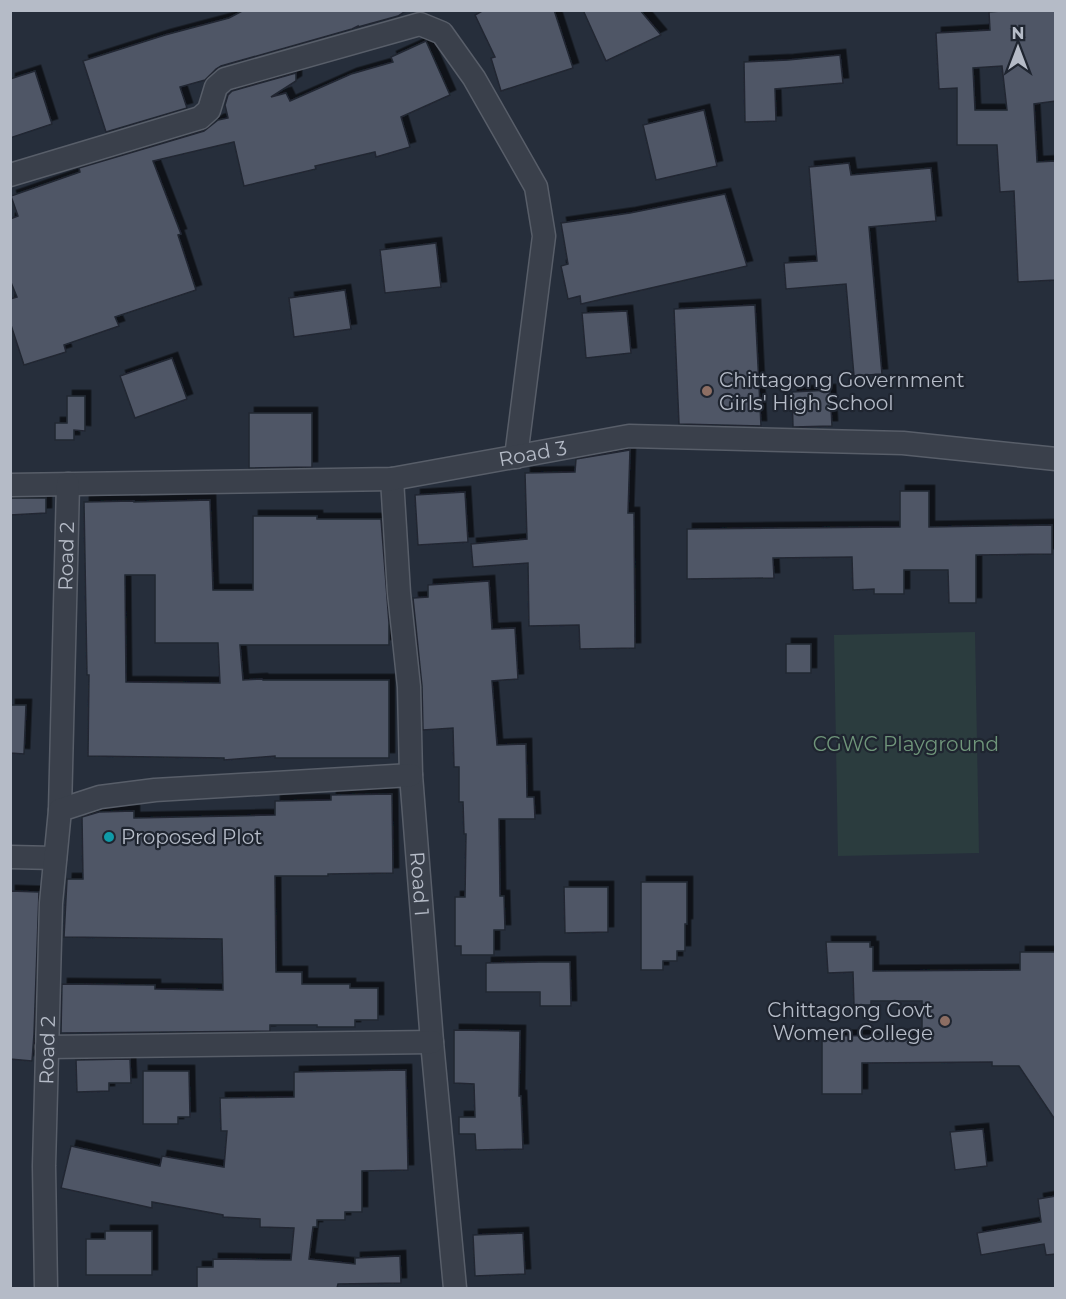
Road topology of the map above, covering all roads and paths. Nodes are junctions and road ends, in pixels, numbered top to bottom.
1 (10, 175) edge
2 (516, 457) junction
3 (1056, 459) edge
4 (392, 480) junction
5 (68, 484) junction
6 (10, 485) edge
7 (411, 775) junction
8 (60, 810) junction
9 (10, 857) edge
10 (55, 858) junction
11 (432, 1042) junction
12 (47, 1047) junction
13 (46, 1288) edge
14 (454, 1288) edge

1 - 2 street
2 - 3 street, Road 3
2 - 4 street, Road 3
4 - 5 street, Road 3
4 - 7 street, Road 1
5 - 6 street, Road 3
5 - 8 street, Road 2
7 - 8 street
7 - 11 street, Road 1
8 - 10 street, Road 2
9 - 10 street
10 - 12 street, Road 2
11 - 12 street
11 - 14 street, Road 1
12 - 13 street, Road 2

